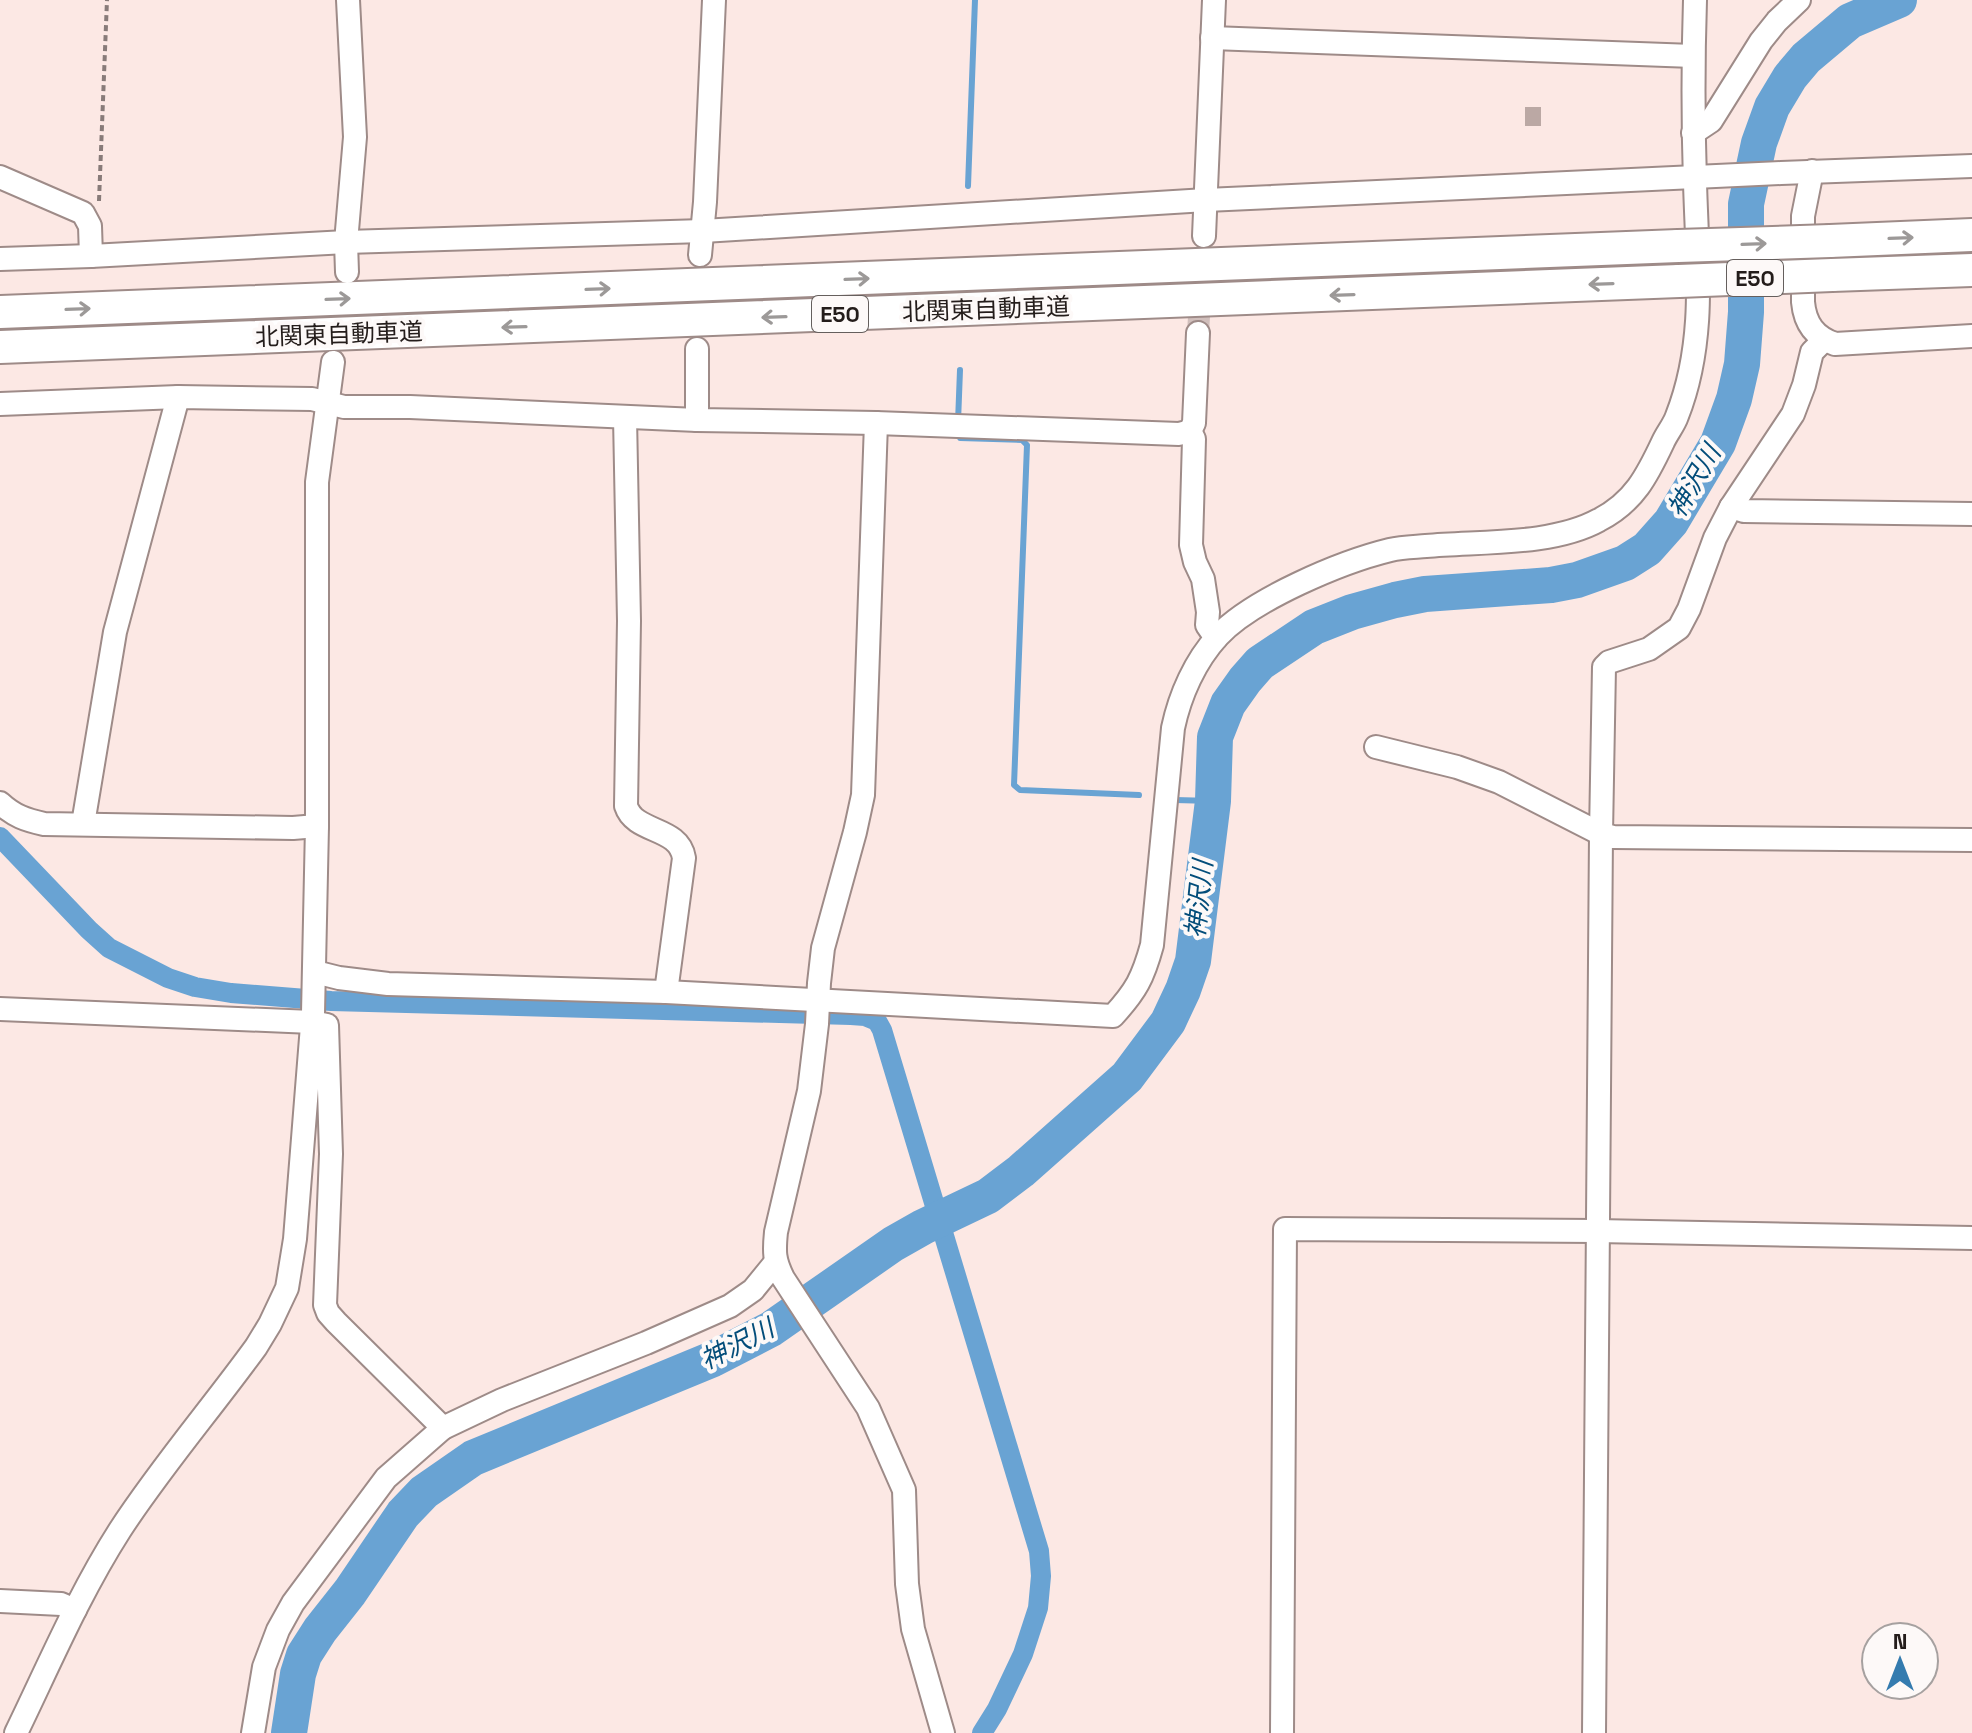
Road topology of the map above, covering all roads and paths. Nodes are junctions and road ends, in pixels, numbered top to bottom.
1 (107, 0) edge
2 (348, 0) edge
3 (714, 0) edge
4 (1214, 0) edge
5 (1695, 0) edge
6 (1799, 0) edge
7 (1212, 38) junction
8 (1693, 56) junction
9 (1693, 133) junction
10 (1972, 166) edge
11 (1812, 171) junction
12 (1703, 176) junction
13 (0, 177) edge
14 (1206, 200) junction
15 (88, 220) junction
16 (703, 231) junction
17 (1972, 235) edge
18 (1204, 236) tunnel mouth
19 (346, 242) junction
20 (700, 255) dead end
21 (91, 256) junction
22 (0, 259) edge
23 (1972, 270) edge
24 (347, 272) dead end
25 (0, 312) edge
26 (1198, 333) tunnel mouth
27 (1972, 336) edge
28 (1824, 340) junction
29 (0, 347) edge
30 (697, 349) dead end
31 (333, 362) dead end
32 (178, 397) junction
33 (328, 403) junction
34 (0, 404) edge
35 (625, 417) junction
36 (697, 420) junction
37 (876, 423) junction
38 (1190, 431) junction
39 (1731, 507) junction
40 (1972, 514) edge
41 (1216, 638) junction
42 (1376, 747) dead end
43 (0, 803) edge
44 (83, 824) junction
45 (317, 826) junction
46 (1601, 834) junction
47 (1972, 840) edge
48 (314, 978) junction
49 (666, 992) junction
50 (0, 1009) edge
51 (818, 1011) junction
52 (312, 1018) junction
53 (1597, 1231) junction
54 (1972, 1238) edge
55 (779, 1270) junction
56 (443, 1428) junction
57 (0, 1601) edge
58 (75, 1610) junction
59 (16, 1733) edge
60 (253, 1733) edge
61 (943, 1733) edge
62 (1282, 1733) edge
63 (1594, 1733) edge

1 - 15 path
2 - 19 street
3 - 16 street
4 - 7 street
5 - 8 street
6 - 9 street
7 - 8 street
7 - 14 street
8 - 9 street
9 - 12 street
10 - 11 street
11 - 12 street
11 - 28 street
12 - 14 street
12 - 41 street
13 - 15 street
14 - 16 street
14 - 18 street
15 - 21 street
16 - 19 street
16 - 20 street
25 -> 17 highway, 北関東自動車道 / E50, bridge
19 - 21 street
19 - 24 street
21 - 22 street
23 -> 29 highway, 北関東自動車道 / E50, bridge
26 - 38 street
27 - 28 street
28 - 39 street
30 - 36 street
31 - 33 street
32 - 33 street
32 - 34 street
32 - 44 street
33 - 35 street
33 - 45 street
35 - 36 street
35 - 49 street
36 - 37 street
37 - 38 street
37 - 51 street
38 - 41 street
39 - 40 street
39 - 46 street
41 - 51 street
42 - 46 street
43 - 44 street
44 - 45 street
45 - 48 street
46 - 47 street
46 - 53 street
48 - 49 street
48 - 52 street
49 - 51 street
50 - 52 street
51 - 55 street
52 - 56 street
52 - 58 street
53 - 54 street
53 - 62 street
53 - 63 street
55 - 56 street
55 - 61 street
56 - 60 street
57 - 58 street
58 - 59 street

